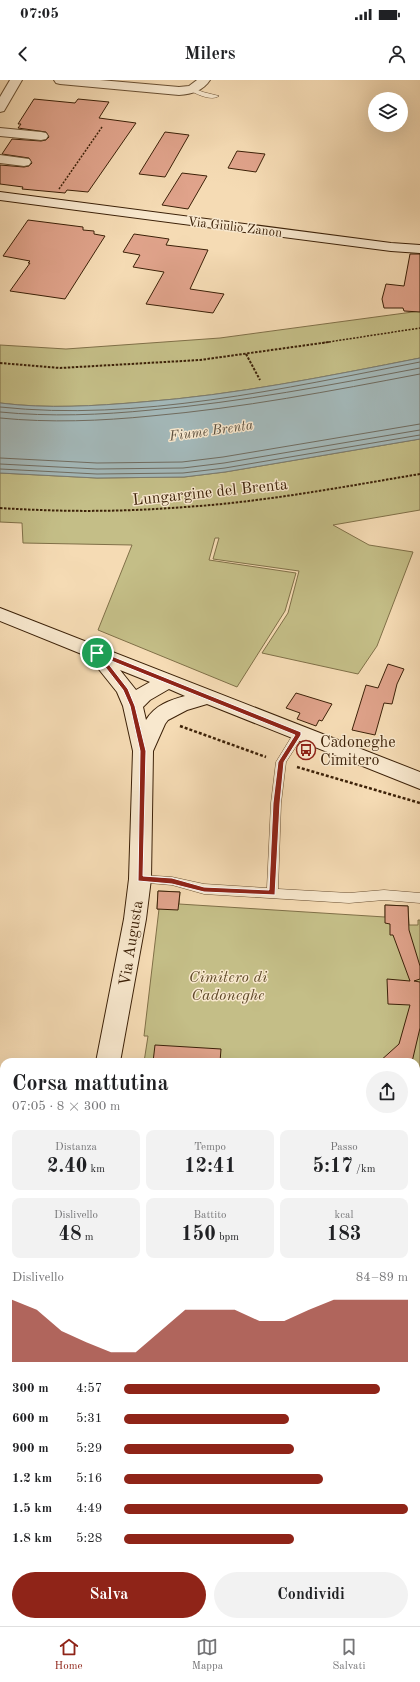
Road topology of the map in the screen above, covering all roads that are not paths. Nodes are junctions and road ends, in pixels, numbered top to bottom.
1 (16, 80) edge
2 (60, 80) edge
3 (204, 80) edge
4 (193, 90) junction
5 (216, 96) dead end
6 (0, 108) edge
7 (0, 132) edge
8 (41, 136) dead end
9 (0, 159) edge
10 (24, 162) dead end
11 (1, 197) edge
12 (420, 249) edge
13 (0, 614) edge
14 (97, 653) junction
15 (167, 681) junction
16 (208, 698) junction
17 (132, 706) junction
18 (170, 718) junction
19 (299, 734) junction
20 (143, 751) junction
21 (420, 781) edge
22 (140, 879) junction
23 (272, 893) junction
24 (420, 898) edge
25 (109, 1058) edge

1 - 6 street
2 - 4 street
3 - 4 street
4 - 5 lane
7 - 8 street
9 - 10 street
11 - 12 street, Via Giulio Zanon
13 - 14 street
14 - 15 street
14 - 17 street, Via Augusta
15 - 16 street
15 - 17 street
15 - 18 street, Via Augusta
16 - 18 street
16 - 19 street
17 - 20 street, Via Augusta
18 - 20 street, Via Augusta
19 - 21 street
19 - 23 lane
20 - 22 street, Via Augusta
22 - 23 lane
22 - 25 street, Via Augusta
23 - 24 lane

